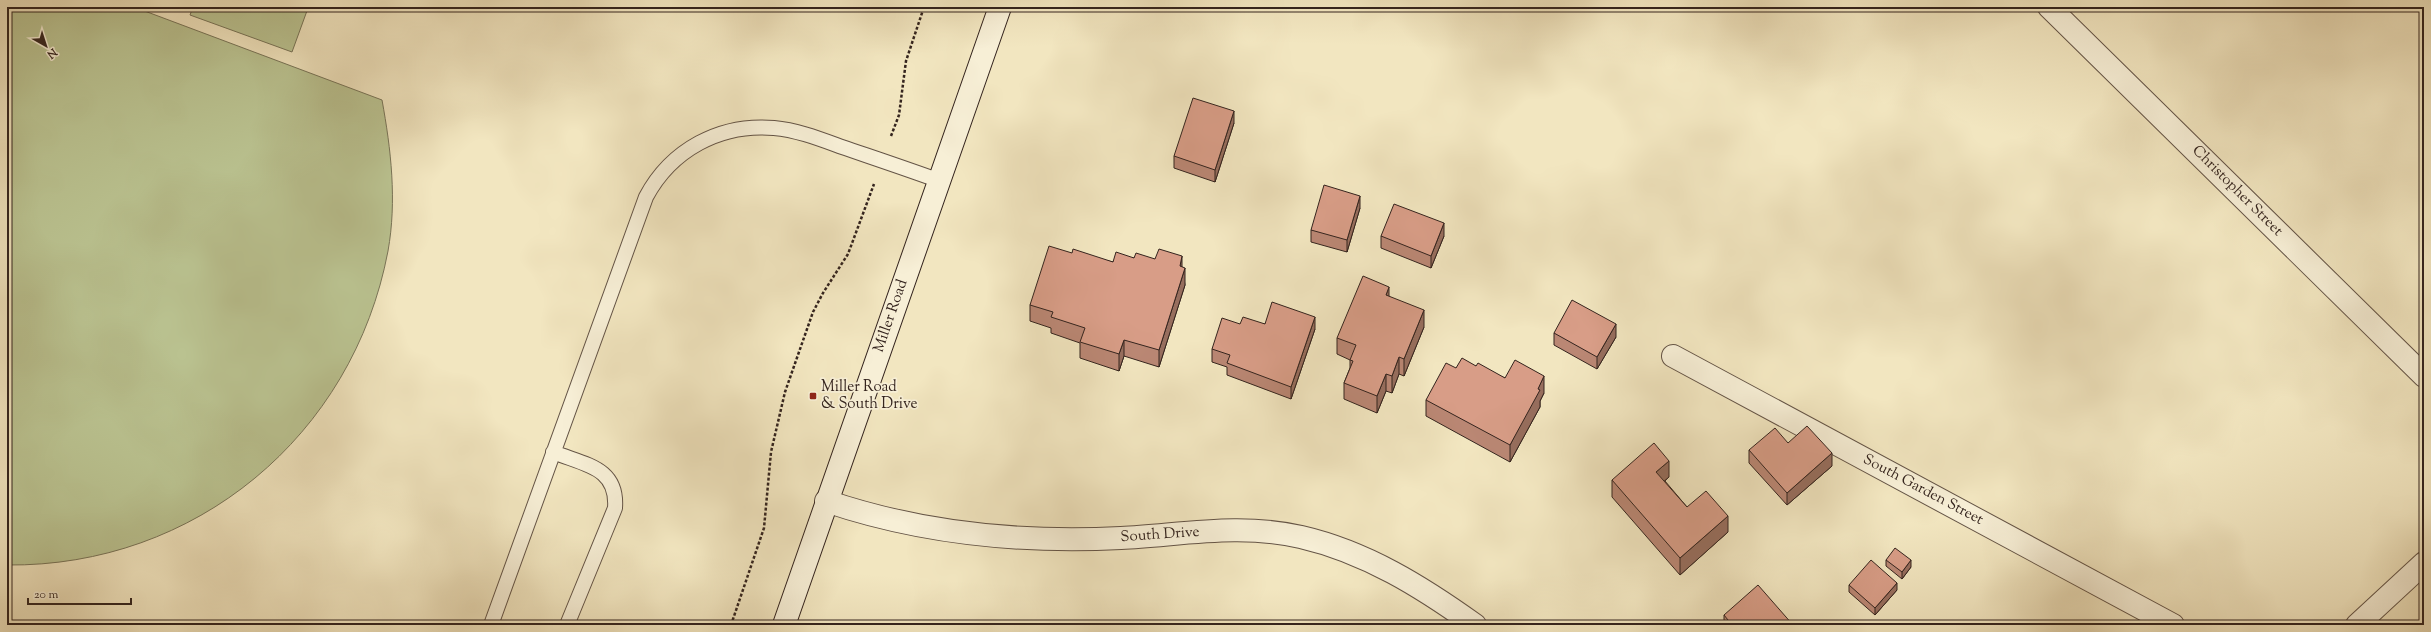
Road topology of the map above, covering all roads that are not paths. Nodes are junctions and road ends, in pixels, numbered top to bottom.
1 (1000, 7) edge
2 (2049, 7) edge
3 (940, 181) junction
4 (1672, 356) dead end
5 (2424, 376) edge
6 (554, 452) junction
7 (826, 501) junction
8 (2424, 563) edge
9 (491, 625) edge
10 (567, 625) edge
11 (784, 625) edge
12 (1476, 625) edge
13 (2173, 625) edge
14 (2357, 625) edge

1 - 3 street, Miller Road
2 - 5 street, Christopher Street
3 - 6 lane
3 - 7 street, Miller Road
4 - 13 street, South Garden Street
6 - 9 lane
6 - 10 lane
7 - 11 street, Miller Road
7 - 12 street, South Drive
8 - 14 street

